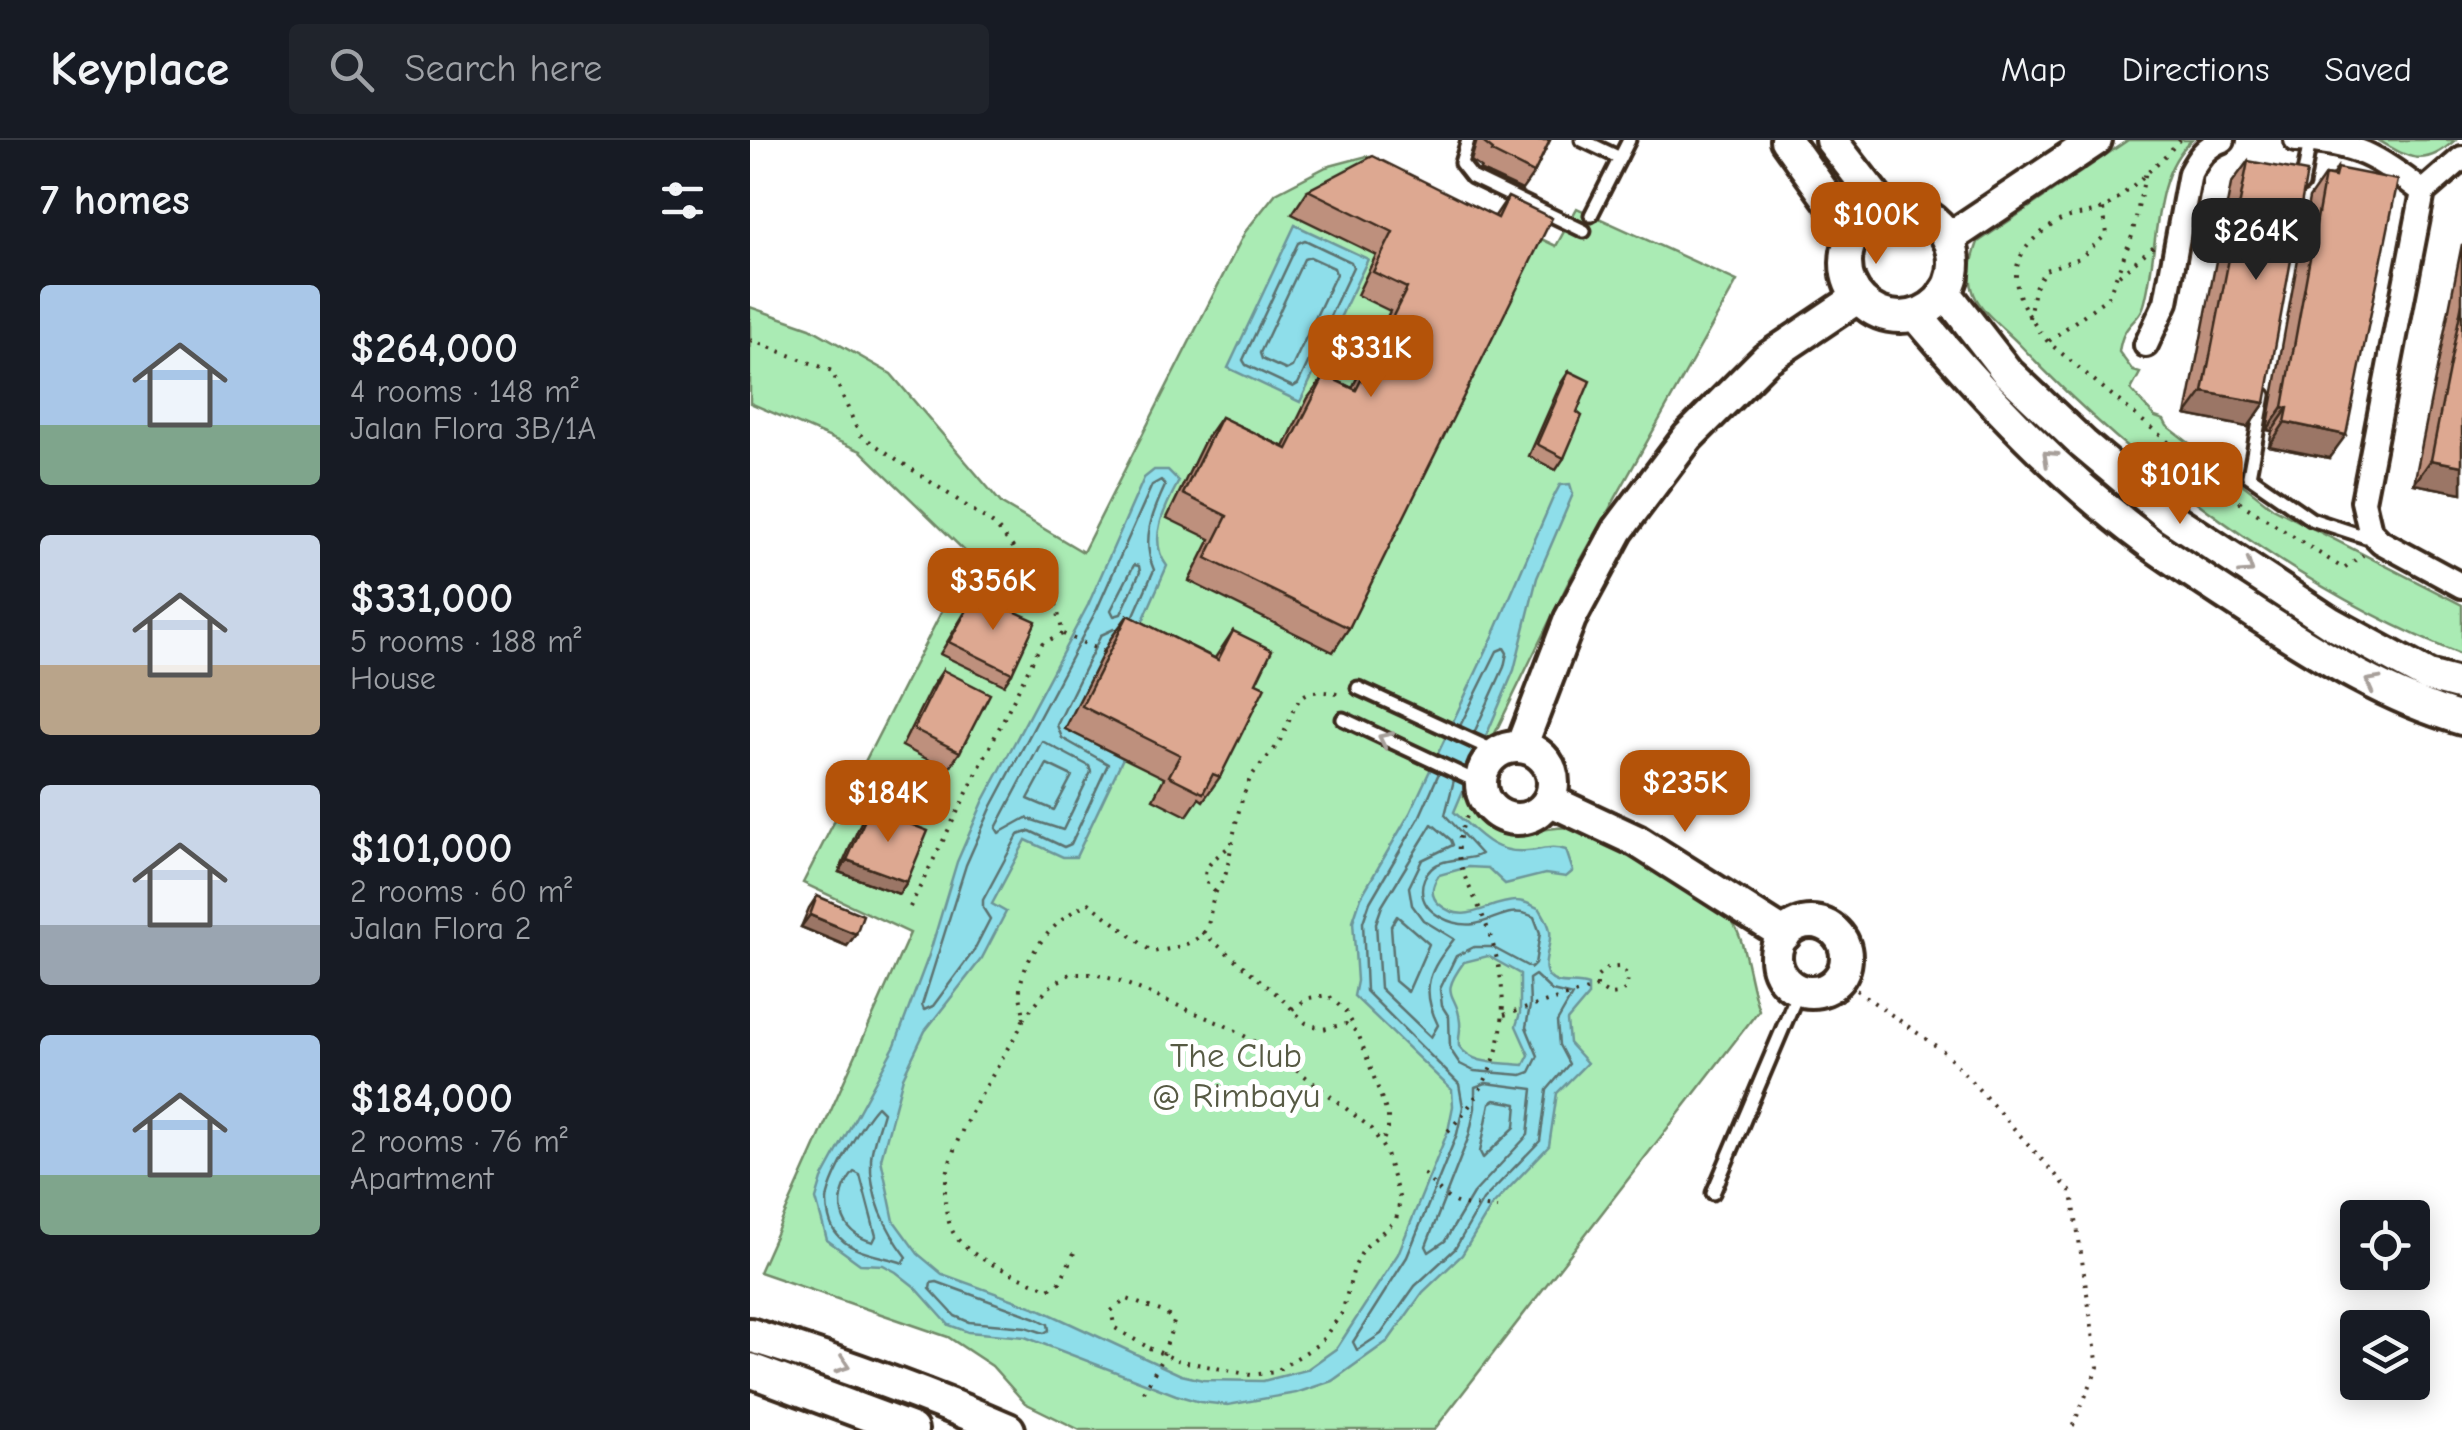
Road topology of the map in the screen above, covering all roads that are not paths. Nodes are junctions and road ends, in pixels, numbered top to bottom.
1 (1468, 140) edge
2 (1582, 140) edge
3 (1629, 140) edge
4 (1786, 140) edge
5 (1831, 140) edge
6 (2096, 140) edge
7 (2223, 140) edge
8 (2296, 140) edge
9 (2310, 140) edge
10 (1620, 158) junction
11 (2462, 158) edge
12 (2423, 192) junction
13 (2300, 196) edge
14 (1886, 211) junction
15 (1592, 215) dead end
16 (1584, 231) dead end
17 (1854, 235) junction
18 (1948, 238) junction
19 (1946, 292) junction
20 (1857, 298) junction
21 (1917, 316) junction
22 (2146, 345) dead end
23 (2266, 383) edge
24 (2381, 542) junction
25 (2462, 586) edge
26 (2462, 685) edge
27 (1356, 693) road end
28 (2462, 719) edge
29 (1342, 720) dead end
30 (1503, 749) junction
31 (1476, 794) junction
32 (1549, 800) junction
33 (1785, 934) junction
34 (1798, 990) junction
35 (1713, 1193) dead end
36 (750, 1335) edge
37 (750, 1370) edge
38 (911, 1430) edge
39 (1008, 1430) edge

1 - 16 lane
2 - 10 lane
3 - 10 lane
4 - 17 street
5 - 14 street
6 - 18 street
7 - 22 street
8 - 9 street
9 - 12 street
9 - 13 lane
10 - 15 lane
11 - 12 street
12 - 24 street
14 - 17 street
14 - 18 street
17 - 20 street
18 - 19 street
19 - 21 street
19 -> 26 street
20 - 21 street
20 - 30 street
28 -> 21 street
23 - 24 lane
24 - 25 street
27 - 30 lane
31 -> 29 lane
30 - 31 street
30 - 32 street
31 - 32 street
32 - 33 street
33 - 34 street
33 - 34 street
34 - 35 lane
36 -> 39 main road
37 - 38 main road

